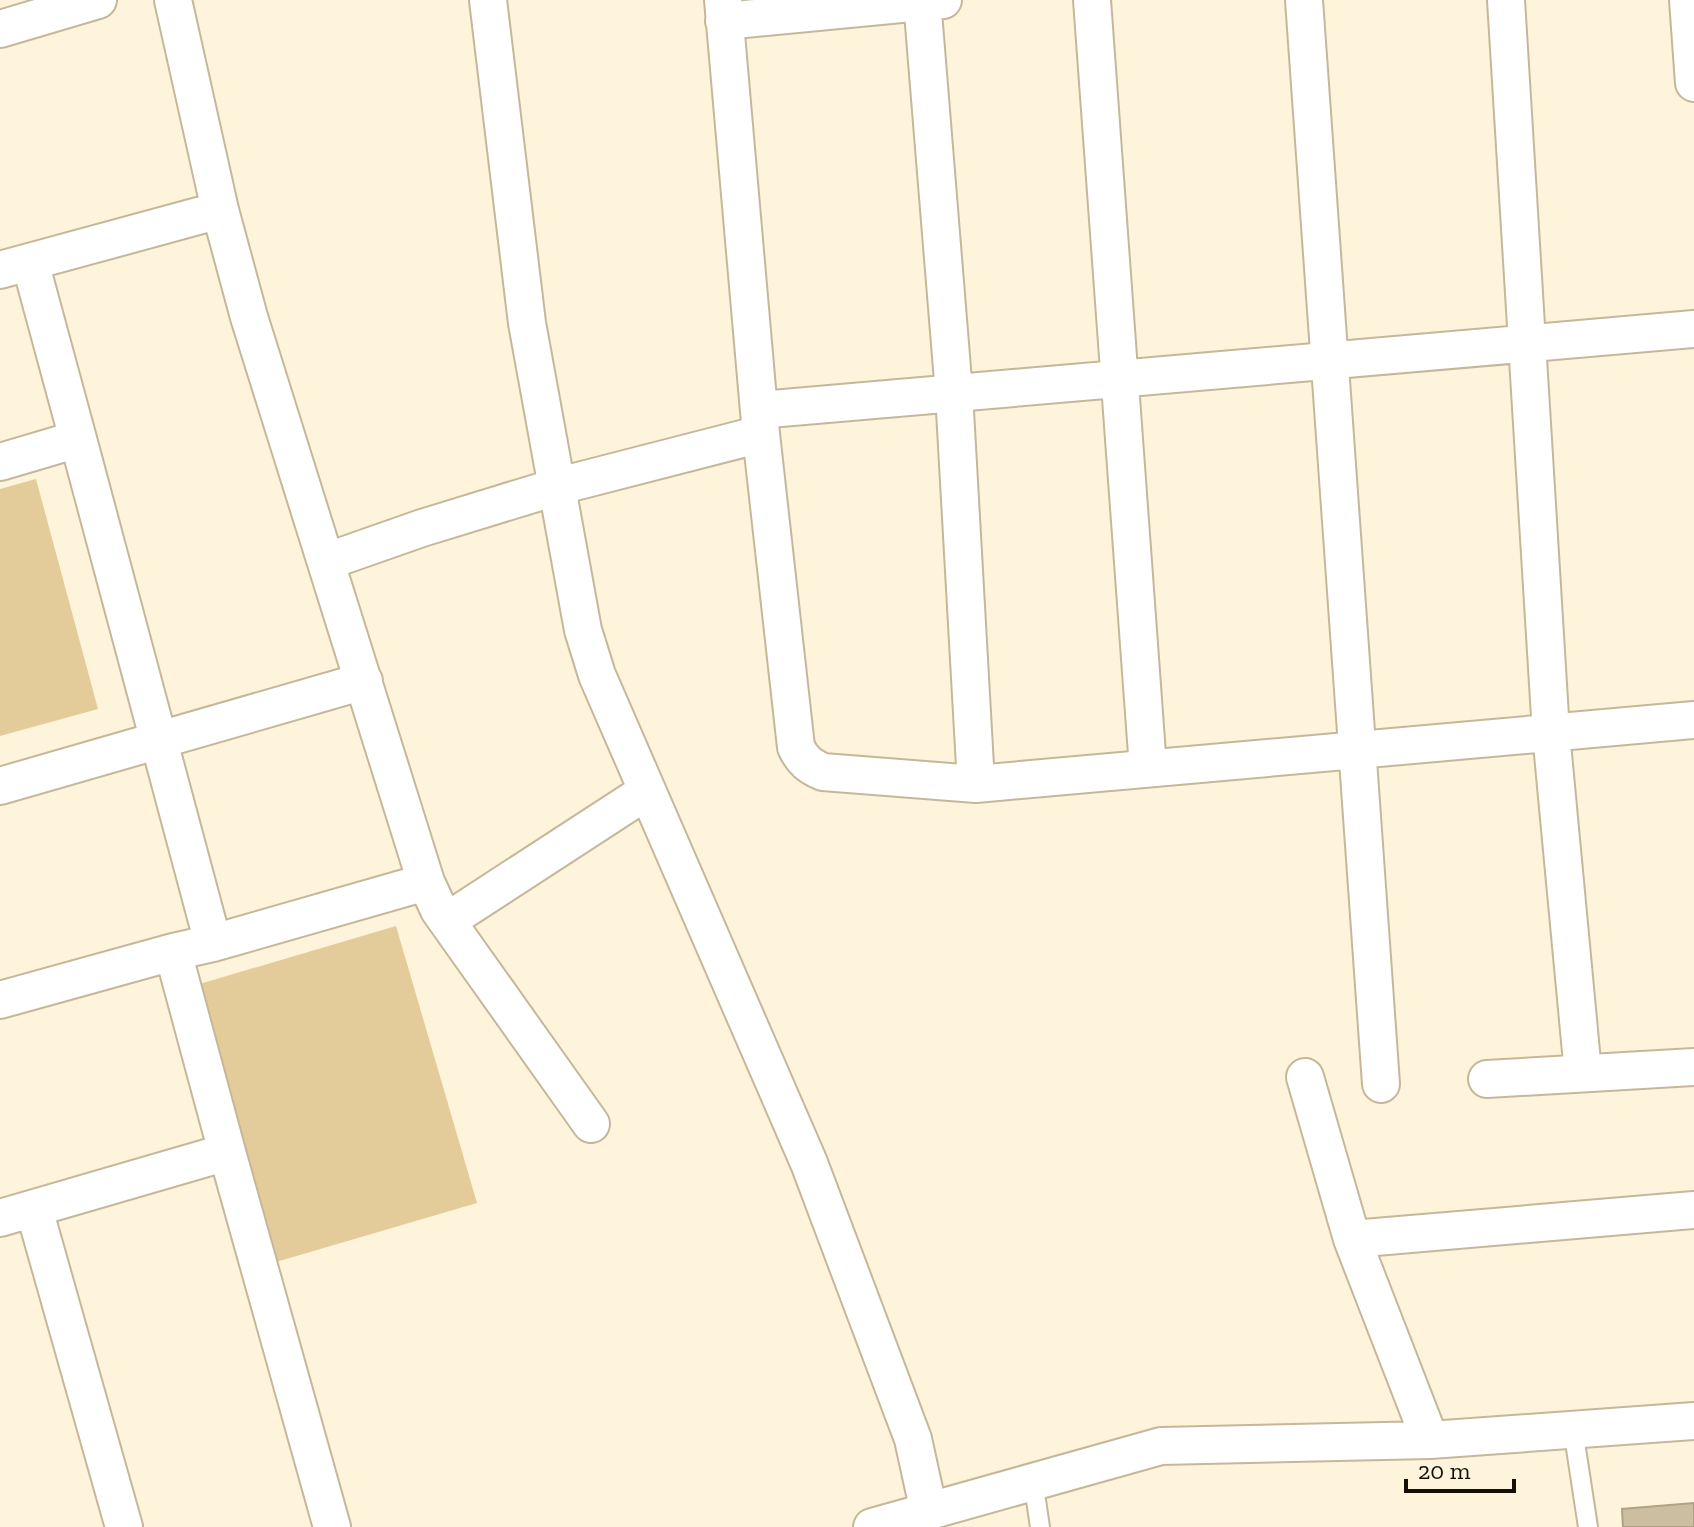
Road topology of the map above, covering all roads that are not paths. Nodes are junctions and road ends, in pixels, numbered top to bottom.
1 (98, 0) edge
2 (173, 0) edge
3 (488, 0) edge
4 (1092, 0) edge
5 (1304, 0) edge
6 (1506, 0) edge
7 (1688, 0) edge
8 (929, 1) edge
9 (723, 11) edge
10 (0, 29) edge
11 (1694, 83) edge
12 (220, 210) junction
13 (15, 266) edge
14 (1694, 329) edge
15 (1527, 343) junction
16 (1328, 361) junction
17 (1120, 379) junction
18 (954, 393) junction
19 (760, 422) junction
20 (78, 439) junction
21 (0, 462) edge
22 (559, 486) junction
23 (328, 561) junction
24 (364, 681) junction
25 (1694, 720) edge
26 (1551, 733) junction
27 (159, 742) junction
28 (1356, 750) junction
29 (1148, 768) junction
30 (976, 784) junction
31 (0, 786) edge
32 (647, 791) junction
33 (426, 882) junction
34 (447, 921) junction
35 (213, 943) junction
36 (173, 952) junction
37 (0, 1000) edge
38 (1694, 1067) edge
39 (1583, 1073) junction
40 (1305, 1077) dead end
41 (1487, 1079) dead end
42 (1381, 1084) dead end
43 (591, 1124) dead end
44 (227, 1152) junction
45 (1694, 1210) edge
46 (17, 1214) edge
47 (1352, 1239) junction
48 (1688, 1414) edge
49 (1573, 1429) junction
50 (1430, 1440) junction
51 (1033, 1480) junction
52 (929, 1512) junction
53 (879, 1526) edge
54 (124, 1527) edge
55 (332, 1527) edge
56 (1040, 1527) edge
57 (1588, 1527) edge

1 - 10 street
2 - 12 street
3 - 22 street
4 - 17 street
5 - 16 street
6 - 15 street
7 - 11 street
8 - 9 street
8 - 18 street
9 - 19 street
12 - 13 street
12 - 23 street
13 - 20 street
14 - 15 street
15 - 16 street
15 - 26 street
16 - 17 street
16 - 28 street
17 - 18 street
17 - 29 street
18 - 19 street
18 - 30 street
19 - 22 street
19 - 30 street
20 - 21 street
20 - 27 street
22 - 23 street
22 - 32 street
23 - 24 street
24 - 27 street
24 - 33 street
25 - 26 street
26 - 28 street
26 - 39 street
27 - 31 street
27 - 35 street
28 - 29 street
28 - 42 street
29 - 30 street
32 - 34 street
32 - 52 street
33 - 34 street
33 - 35 street
34 - 43 street
35 - 36 street
36 - 37 street
36 - 44 street
38 - 39 street
39 - 41 street
40 - 47 street
44 - 46 street
44 - 55 street
45 - 47 street
46 - 54 street
47 - 50 street
48 - 49 street
49 - 50 street
49 - 57 lane
50 - 51 street
51 - 52 street
51 - 56 lane
52 - 53 street

